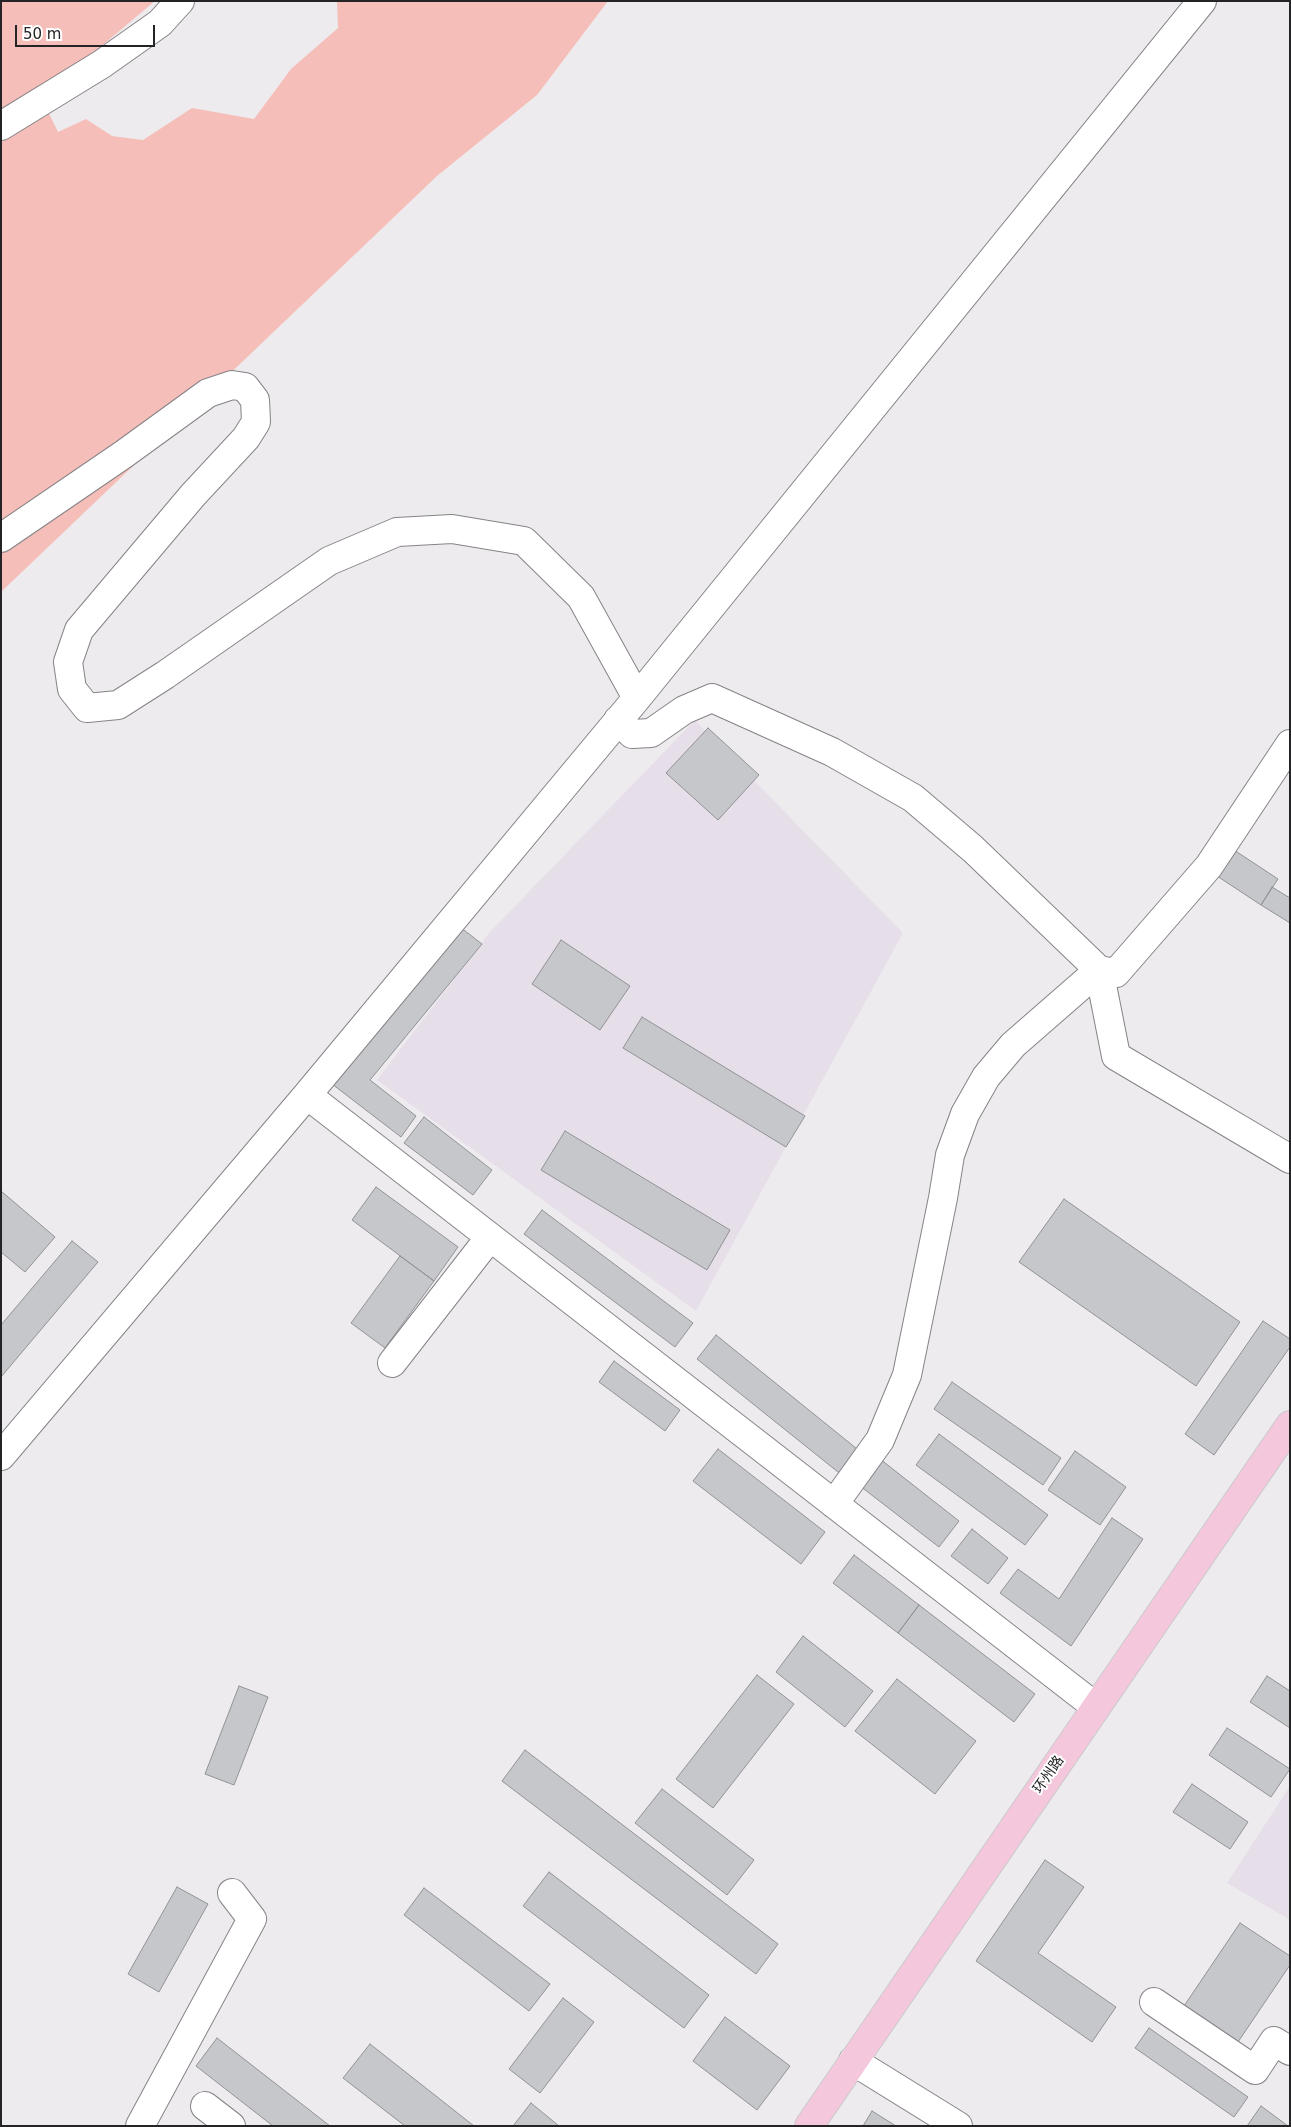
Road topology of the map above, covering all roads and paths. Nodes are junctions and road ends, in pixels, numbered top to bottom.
1 (180, 1) edge
2 (1202, 1) edge
3 (1, 126) edge
4 (1, 538) edge
5 (638, 698) junction
6 (618, 720) junction
7 (1290, 744) edge
8 (1099, 970) junction
9 (307, 1095) junction
10 (1290, 1159) edge
11 (490, 1237) junction
12 (392, 1363) dead end
13 (1290, 1425) edge
14 (1, 1456) edge
15 (834, 1504) junction
16 (1096, 1707) junction
17 (232, 1894) dead end
18 (1154, 2002) dead end
19 (1290, 2051) edge
20 (853, 2061) junction
21 (205, 2106) dead end
22 (140, 2126) edge
23 (231, 2126) edge
24 (809, 2126) edge
25 (958, 2126) edge

1 - 3 street
2 - 5 street
4 - 5 street
5 - 6 street
6 - 8 street
6 - 9 street
7 - 8 street
8 - 10 street
8 - 15 street
9 - 11 street
9 - 14 street
11 - 12 street
11 - 15 street
13 - 16 main road, 环州路
15 - 16 street
16 - 20 main road, 环州路
17 - 22 street
18 - 19 street
20 - 24 main road, 环州路
20 - 25 street
21 - 23 street

